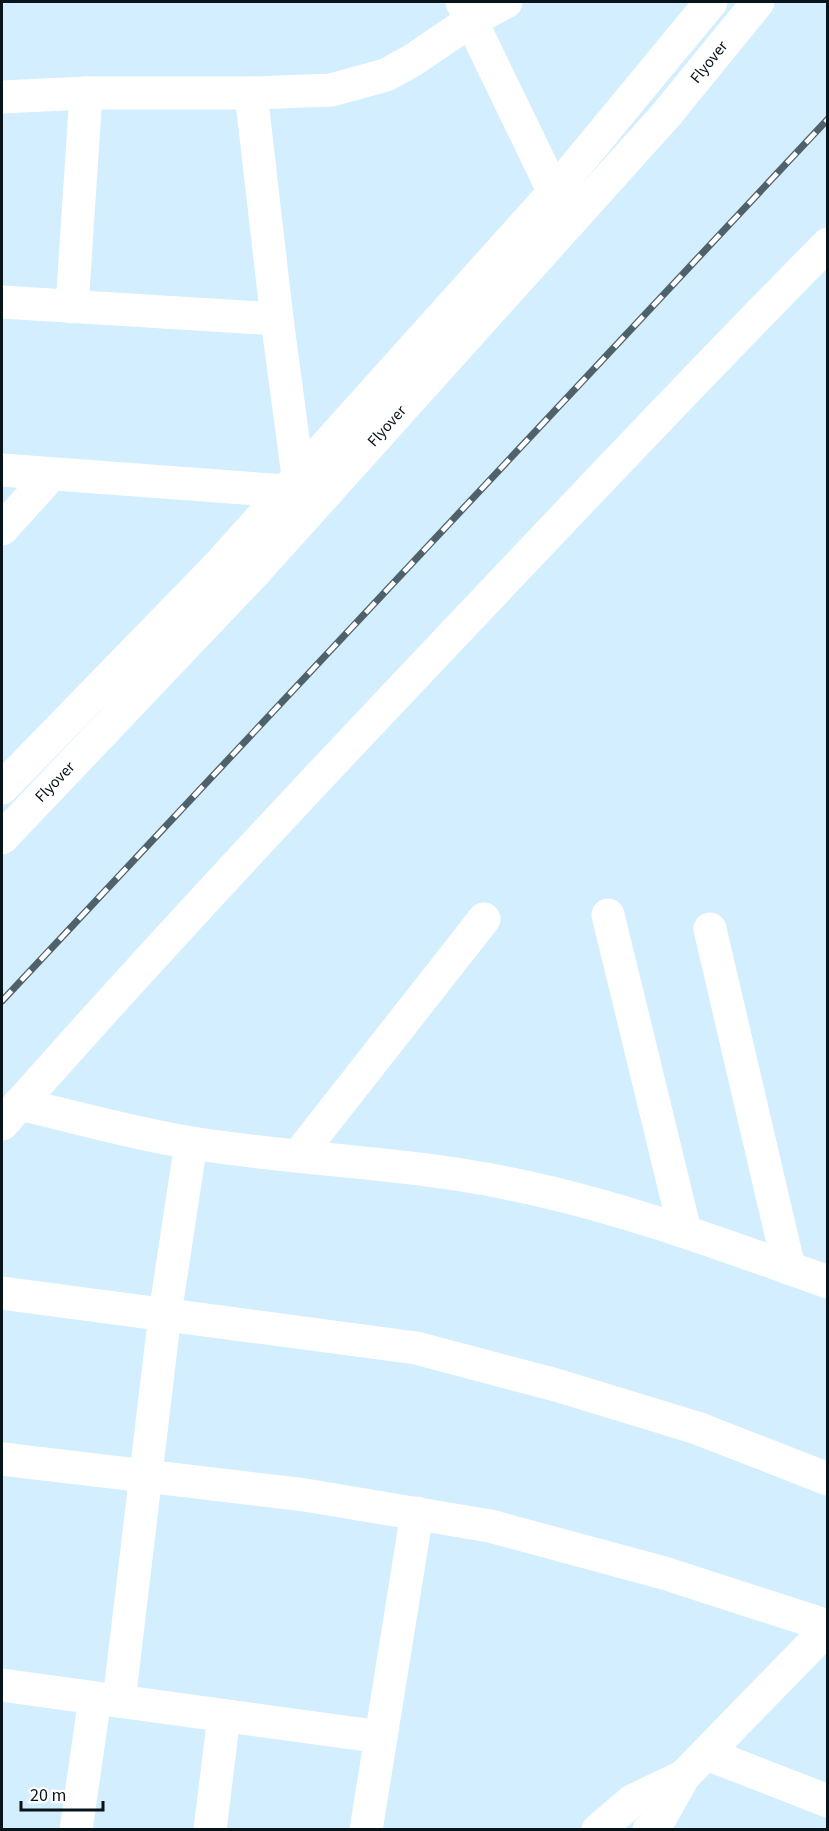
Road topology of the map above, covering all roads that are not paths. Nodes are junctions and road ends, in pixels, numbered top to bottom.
1 (506, 2) edge
2 (711, 2) edge
3 (758, 2) edge
4 (467, 11) edge
5 (86, 93) junction
6 (250, 93) junction
7 (2, 97) edge
8 (554, 192) junction
9 (828, 244) edge
10 (2, 302) edge
11 (72, 307) junction
12 (276, 319) junction
13 (2, 470) edge
14 (52, 474) junction
15 (292, 484) junction
16 (2, 529) edge
17 (2, 788) edge
18 (2, 838) edge
19 (608, 915) dead end
20 (484, 920) dead end
21 (710, 929) dead end
22 (10, 1114) edge
23 (191, 1143) junction
24 (298, 1156) junction
25 (685, 1231) junction
26 (789, 1268) junction
27 (828, 1282) edge
28 (2, 1293) edge
29 (165, 1314) junction
30 (2, 1460) edge
31 (146, 1477) junction
32 (828, 1479) edge
33 (417, 1513) junction
34 (828, 1627) edge
35 (2, 1685) edge
36 (107, 1700) junction
37 (224, 1716) junction
38 (381, 1737) junction
39 (695, 1765) junction
40 (828, 1801) edge
41 (76, 1830) edge
42 (210, 1830) edge
43 (366, 1830) edge
44 (598, 1830) edge
45 (649, 1830) edge

1 - 4 street
2 - 8 street
3 - 18 street, Flyover
4 - 6 street
4 - 8 street
5 - 6 street
5 - 7 street
5 - 11 street
6 - 12 street
8 - 15 street
9 - 22 street
10 - 11 street
11 - 12 street
12 - 15 street
13 - 14 street
14 - 15 street
14 - 16 street
15 - 17 street
19 - 25 street
20 - 24 street
21 - 26 street
22 - 23 street
23 - 24 street
23 - 29 street
24 - 25 street
25 - 26 street
26 - 27 street
28 - 29 street
29 - 31 street
29 - 32 street
30 - 31 street
31 - 33 street
31 - 36 street
33 - 34 street
33 - 38 street
34 - 39 street
35 - 36 street
36 - 37 street
36 - 41 street
37 - 38 street
37 - 42 street
38 - 43 street
39 - 40 street
39 - 44 street
39 - 45 street

